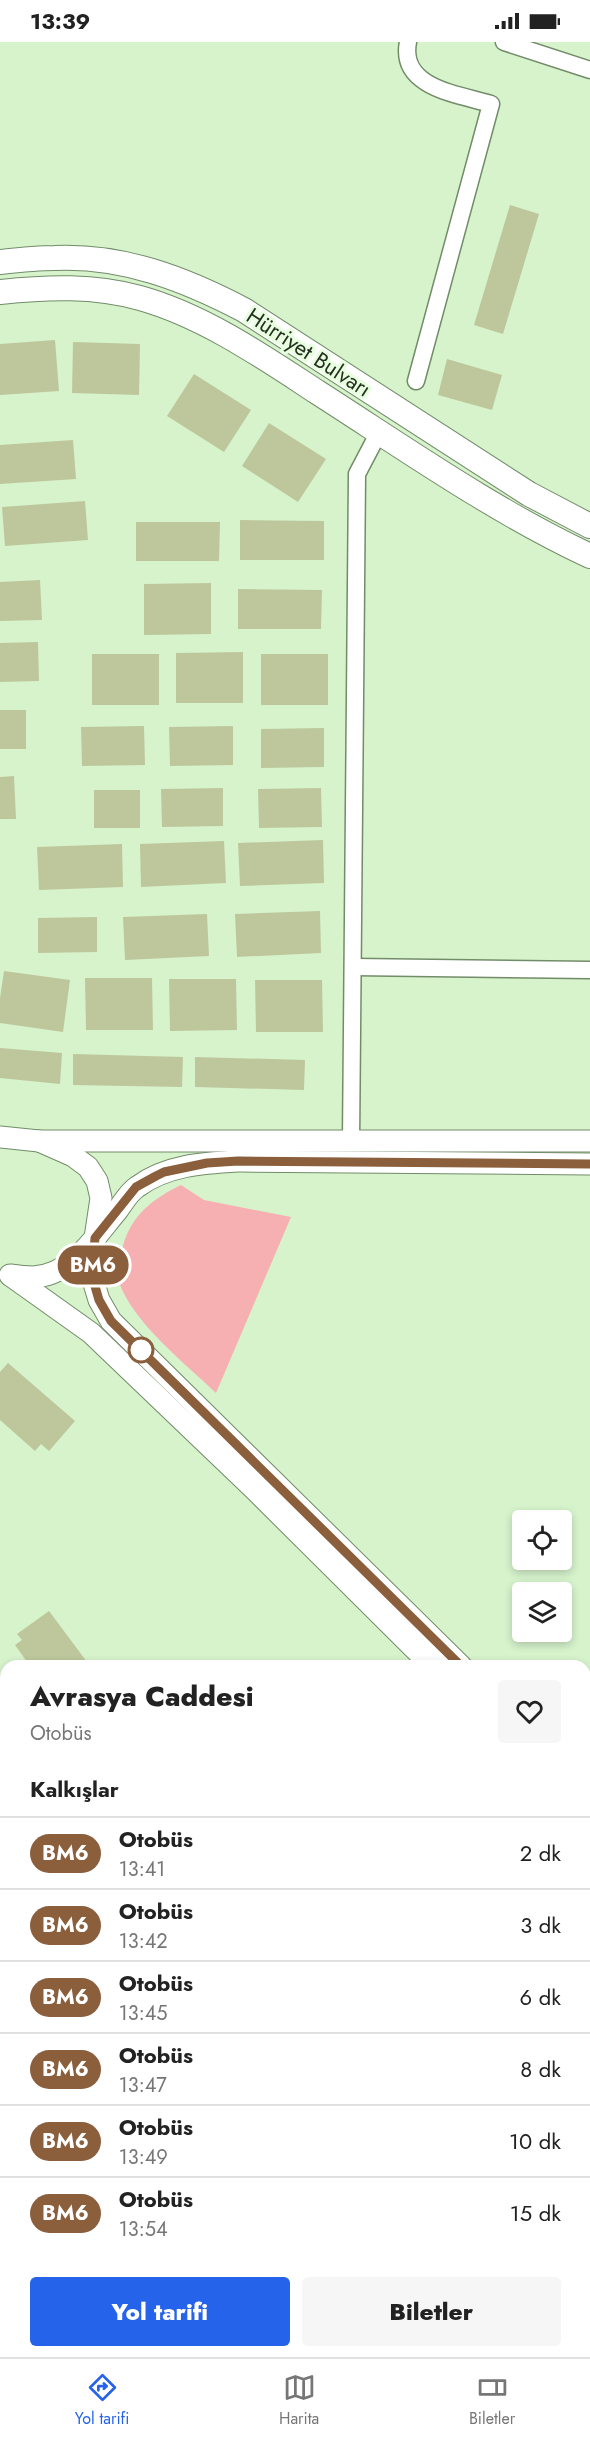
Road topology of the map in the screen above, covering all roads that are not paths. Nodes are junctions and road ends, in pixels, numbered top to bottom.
1 (408, 42) edge
2 (504, 42) edge
3 (590, 70) edge
4 (0, 262) edge
5 (0, 291) edge
6 (416, 381) dead end
7 (379, 432) junction
8 (590, 526) edge
9 (590, 556) edge
10 (354, 967) junction
11 (590, 970) edge
12 (0, 1137) edge
13 (39, 1141) junction
14 (590, 1141) edge
15 (351, 1142) junction
16 (590, 1164) edge
17 (95, 1238) junction
18 (5, 1271) edge
19 (426, 1660) edge
20 (455, 1660) edge

1 - 6 street
2 - 3 street
4 - 8 main road, Hürriyet Bulvarı
5 - 7 main road, Hürriyet Bulvarı
7 - 9 main road, Hürriyet Bulvarı
7 - 10 street
10 - 11 street
10 - 15 street
12 - 13 street
13 - 15 street
13 - 17 street
14 - 15 street
16 - 17 street
17 - 18 street
17 - 20 street
18 - 19 street

